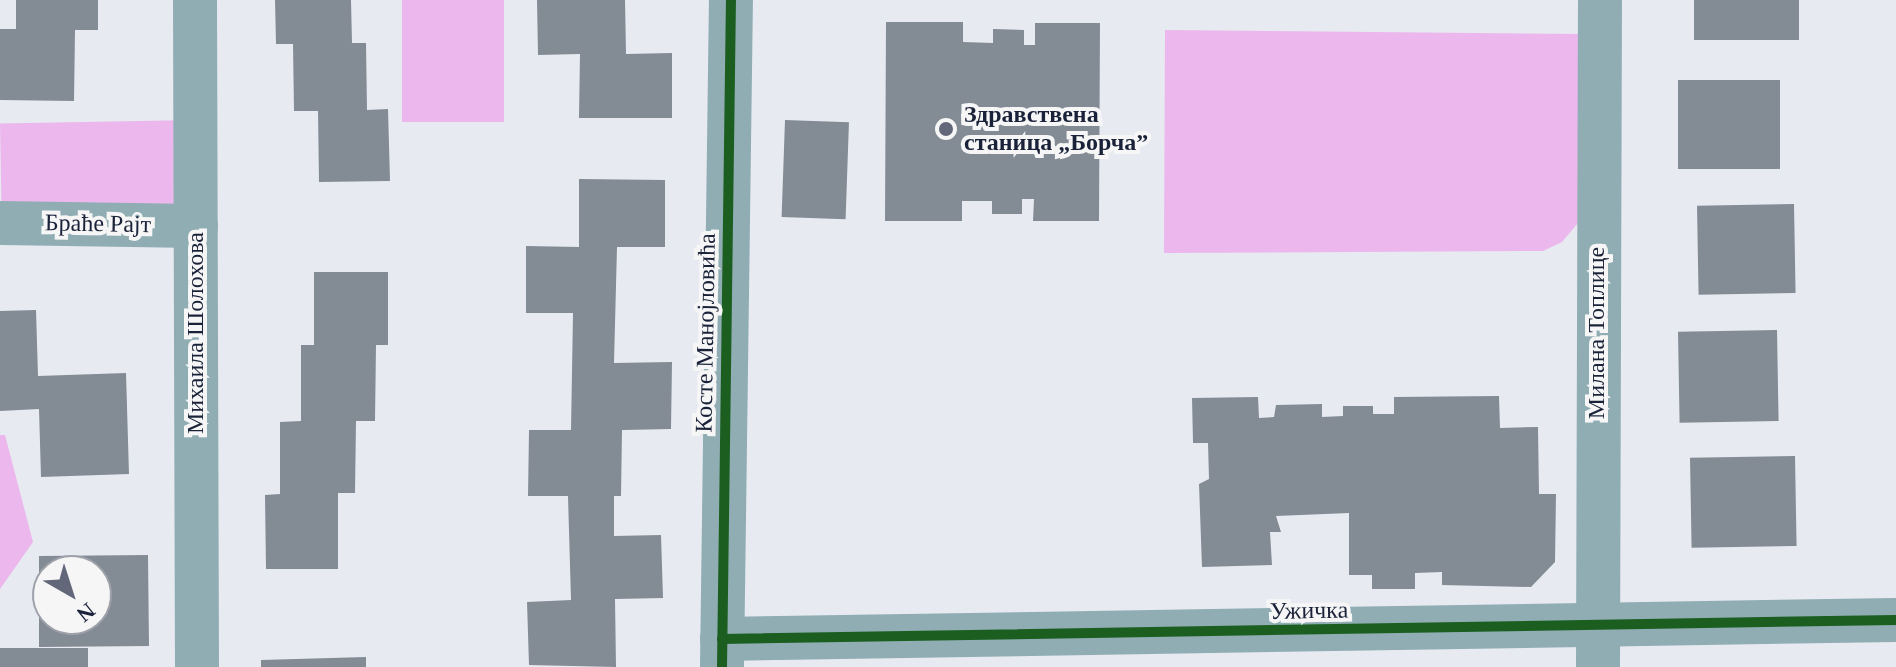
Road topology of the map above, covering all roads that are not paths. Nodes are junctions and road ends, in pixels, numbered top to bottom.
1 (195, 0) edge
2 (731, 0) edge
3 (1600, 0) edge
4 (0, 223) edge
5 (196, 226) junction
6 (1896, 620) edge
7 (1598, 647) edge
8 (722, 653) edge
9 (197, 667) edge

1 - 5 street, Михаила Шолохова
2 - 8 street, Косте Манојловића
3 - 7 street, Милана Топлице
4 - 5 street, Браће Рајт
5 - 9 street, Михаила Шолохова
6 - 7 street, Ужичка
7 - 8 street, Ужичка

